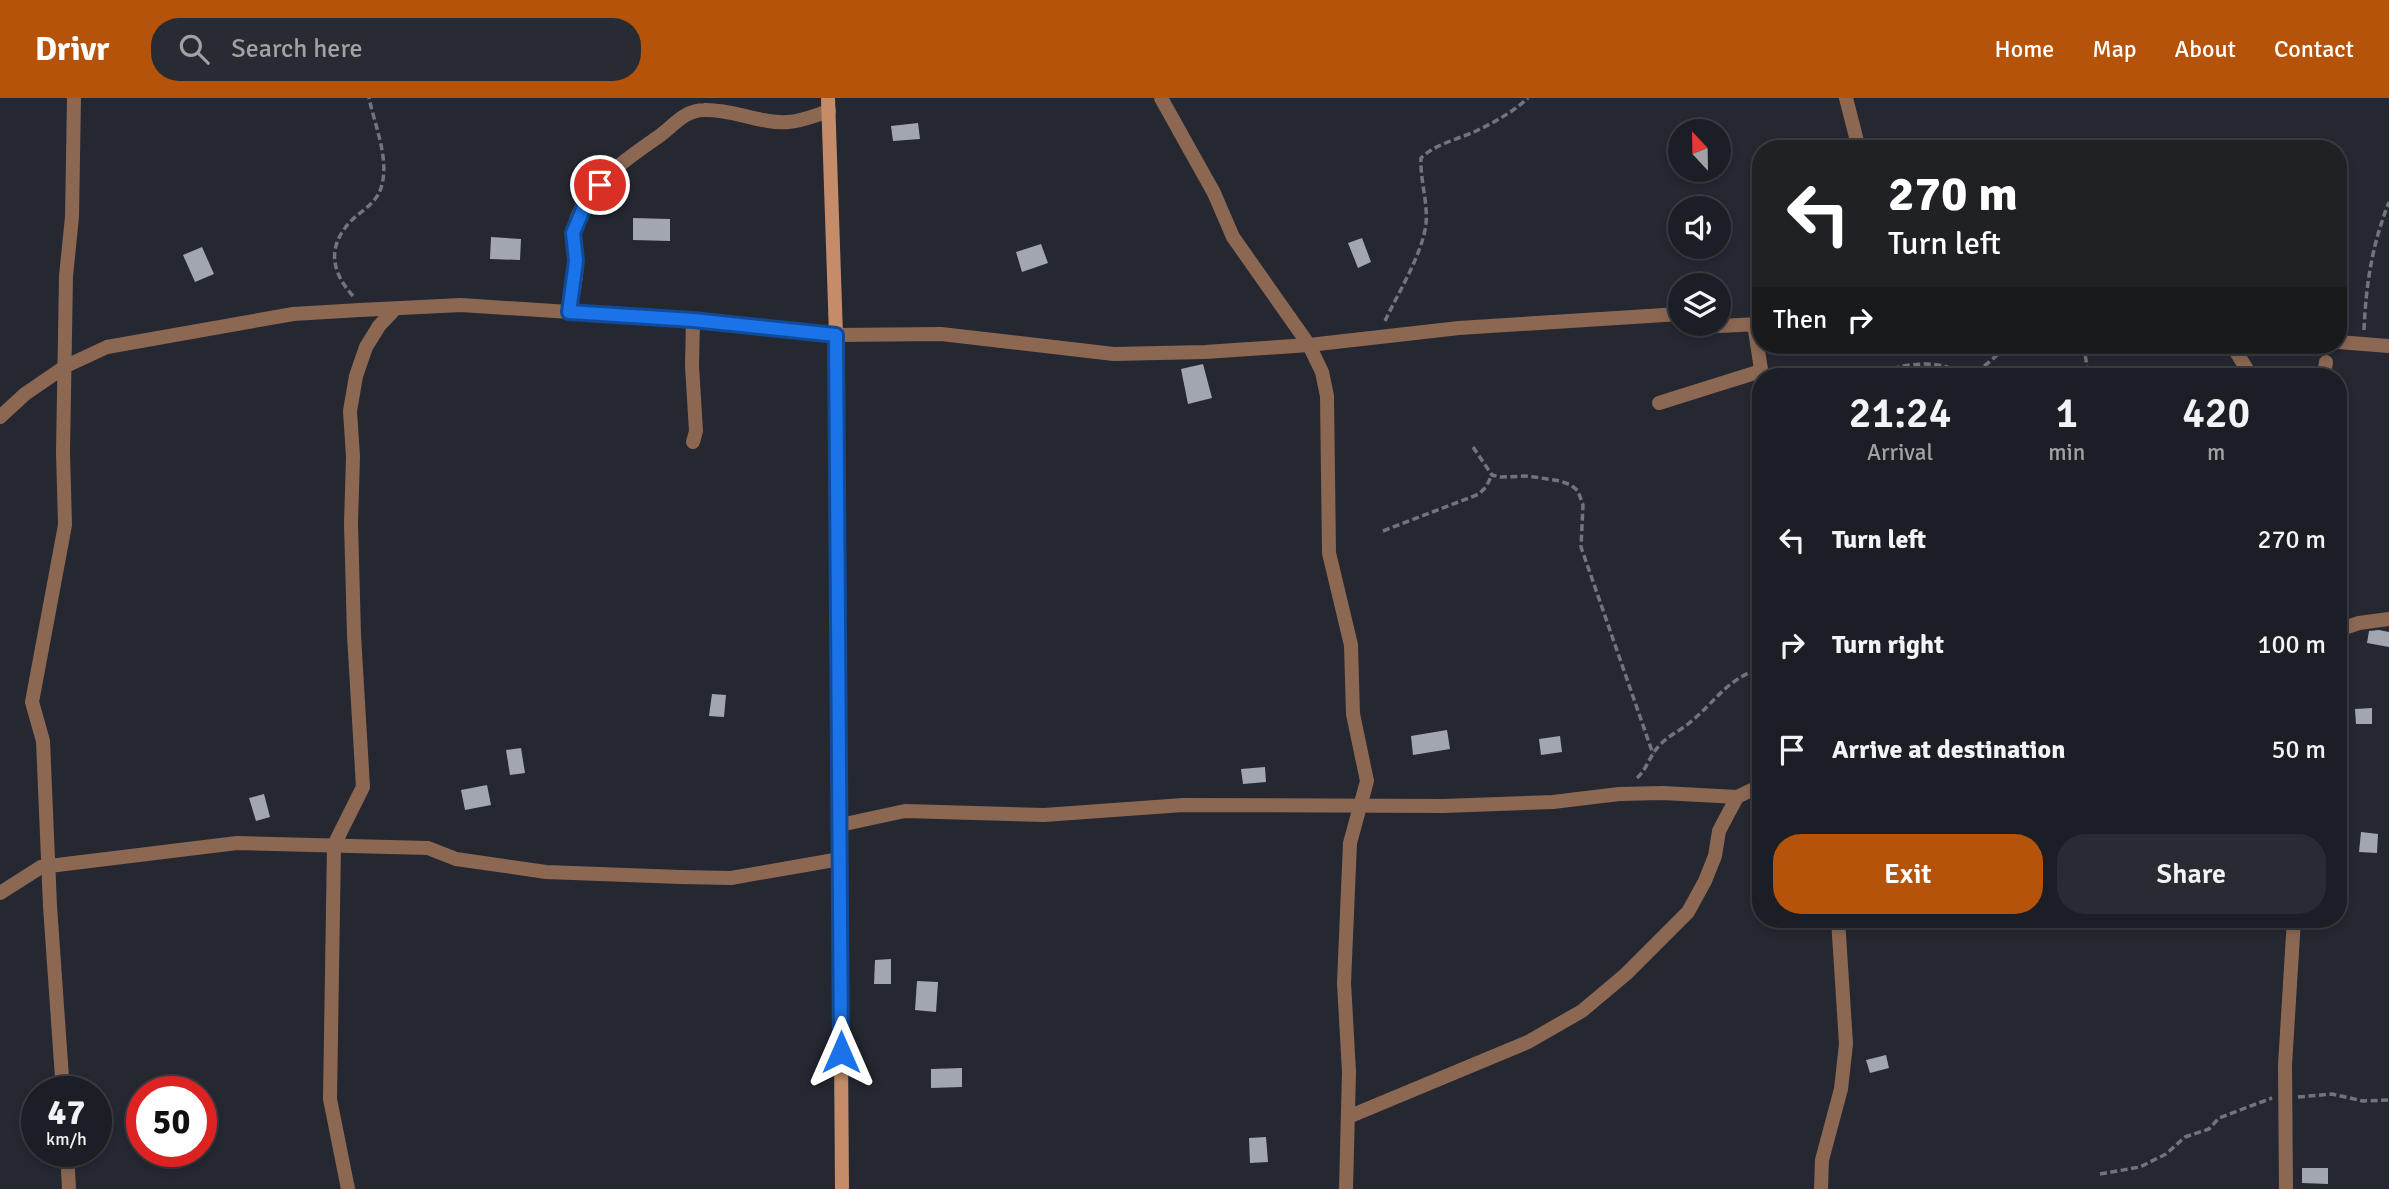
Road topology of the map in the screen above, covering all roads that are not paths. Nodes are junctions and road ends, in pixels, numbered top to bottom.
1 (74, 98) edge
2 (1161, 98) edge
3 (1846, 98) edge
4 (829, 105) edge
5 (1857, 140) edge
6 (395, 309) junction
7 (569, 312) junction
8 (1668, 315) edge
9 (693, 320) junction
10 (1752, 324) edge
11 (1731, 325) edge
12 (836, 335) junction
13 (2347, 342) edge
14 (1309, 345) junction
15 (2389, 346) edge
16 (66, 366) junction
17 (1752, 377) edge
18 (1659, 403) dead end
19 (0, 417) edge
20 (693, 442) dead end
21 (2389, 619) edge
22 (2347, 627) edge
23 (1752, 790) edge
24 (1737, 797) junction
25 (1361, 807) junction
26 (840, 825) junction
27 (334, 845) junction
28 (840, 859) junction
29 (50, 866) junction
30 (0, 893) edge
31 (1839, 928) edge
32 (2294, 928) edge
33 (62, 1076) edge
34 (1348, 1117) junction
35 (68, 1167) edge
36 (69, 1189) edge
37 (348, 1189) edge
38 (842, 1189) edge
39 (1346, 1189) edge
40 (1821, 1189) edge
41 (2286, 1189) edge

1 - 16 street
2 - 14 street
3 - 5 street
4 - 7 street
4 - 12 main road
6 - 7 street
6 - 16 street
6 - 27 street
7 - 9 street
8 - 14 street
9 - 12 street
9 - 20 street
10 - 11 street
12 - 14 street
12 - 26 main road
13 - 15 street
14 - 25 street
16 - 19 street
16 - 29 street
17 - 18 street
21 - 22 street
23 - 24 street
24 - 25 street
24 - 34 street
25 - 26 street
25 - 34 street
26 - 28 main road
27 - 28 street
27 - 29 street
27 - 37 street
28 - 38 main road
29 - 30 street
29 - 33 street
31 - 40 street
32 - 41 street
34 - 39 street
35 - 36 street

